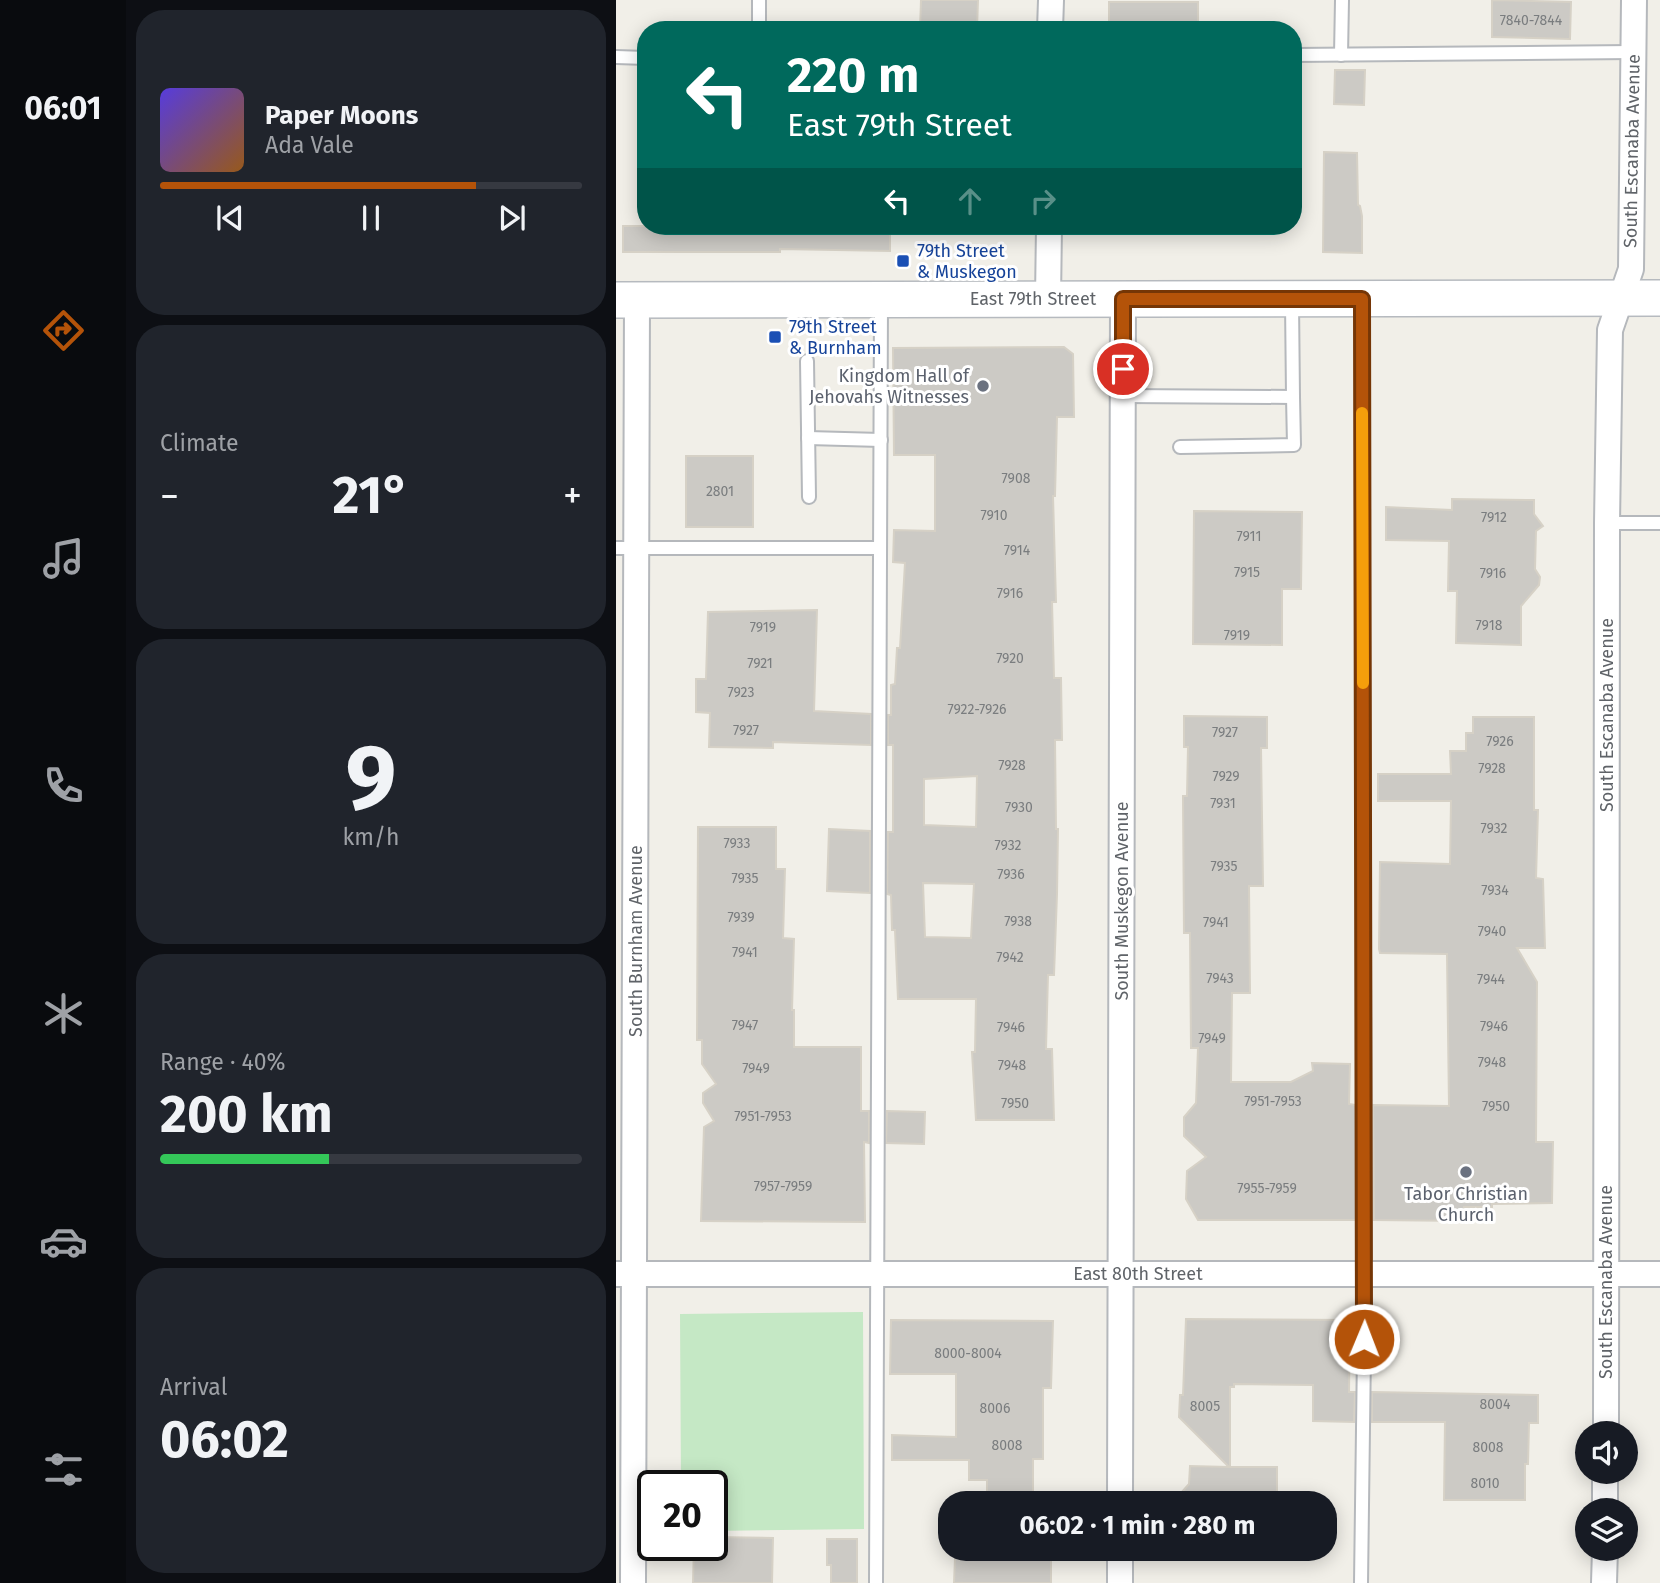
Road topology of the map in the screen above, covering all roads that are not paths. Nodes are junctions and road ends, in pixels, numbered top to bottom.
1 (759, 0) edge
2 (1051, 0) edge
3 (1342, 0) edge
4 (1634, 0) edge
5 (759, 21) edge
6 (1051, 21) edge
7 (1633, 52) junction
8 (1302, 55) edge
9 (1341, 55) junction
10 (616, 57) edge
11 (637, 58) edge
12 (1049, 235) edge
13 (1620, 298) junction
14 (1660, 298) edge
15 (881, 299) junction
16 (1048, 299) junction
17 (1123, 299) junction
18 (1292, 299) junction
19 (1362, 299) junction
20 (627, 300) edge
21 (807, 361) dead end
22 (1123, 396) junction
23 (1293, 397) junction
24 (808, 438) junction
25 (881, 440) junction
26 (1180, 447) dead end
27 (809, 497) dead end
28 (1607, 523) junction
29 (1660, 523) edge
30 (627, 548) edge
31 (880, 548) junction
32 (625, 1274) edge
33 (877, 1274) junction
34 (1120, 1274) junction
35 (1365, 1274) junction
36 (1607, 1274) junction
37 (1660, 1274) edge
38 (1605, 1421) edge
39 (1120, 1491) edge
40 (1120, 1561) edge
41 (1605, 1561) edge
42 (633, 1583) edge
43 (876, 1583) edge
44 (1120, 1583) edge
45 (1362, 1583) edge
46 (1604, 1583) edge

1 - 5 lane
2 - 6 street
3 - 9 lane
4 - 7 street, South Escanaba Avenue
7 - 9 lane
7 - 13 street, South Escanaba Avenue
8 - 9 lane
10 - 11 lane
12 - 16 street
13 - 14 main road, East 79th Street
13 - 19 main road, East 79th Street
13 - 28 street, South Escanaba Avenue
15 - 16 main road, East 79th Street
15 - 20 main road, East 79th Street
15 - 25 lane
16 - 17 main road, East 79th Street
17 - 18 main road, East 79th Street
17 - 22 street, South Muskegon Avenue
18 - 19 main road, East 79th Street
18 - 23 lane
19 - 35 lane
20 - 30 street, South Burnham Avenue
21 - 24 lane
22 - 23 lane
22 - 34 street, South Muskegon Avenue
23 - 26 lane
24 - 25 lane
24 - 27 lane
25 - 31 lane
28 - 29 lane
28 - 36 street, South Escanaba Avenue
30 - 31 lane
30 - 32 street, South Burnham Avenue
31 - 33 lane
32 - 33 street, East 80th Street
32 - 42 street, South Burnham Avenue
33 - 34 street, East 80th Street
33 - 43 lane
34 - 35 street, East 80th Street
34 - 39 street, South Muskegon Avenue
35 - 36 street, East 80th Street
35 - 45 lane
36 - 37 street, East 80th Street
36 - 38 street, South Escanaba Avenue
40 - 44 street
41 - 46 street

